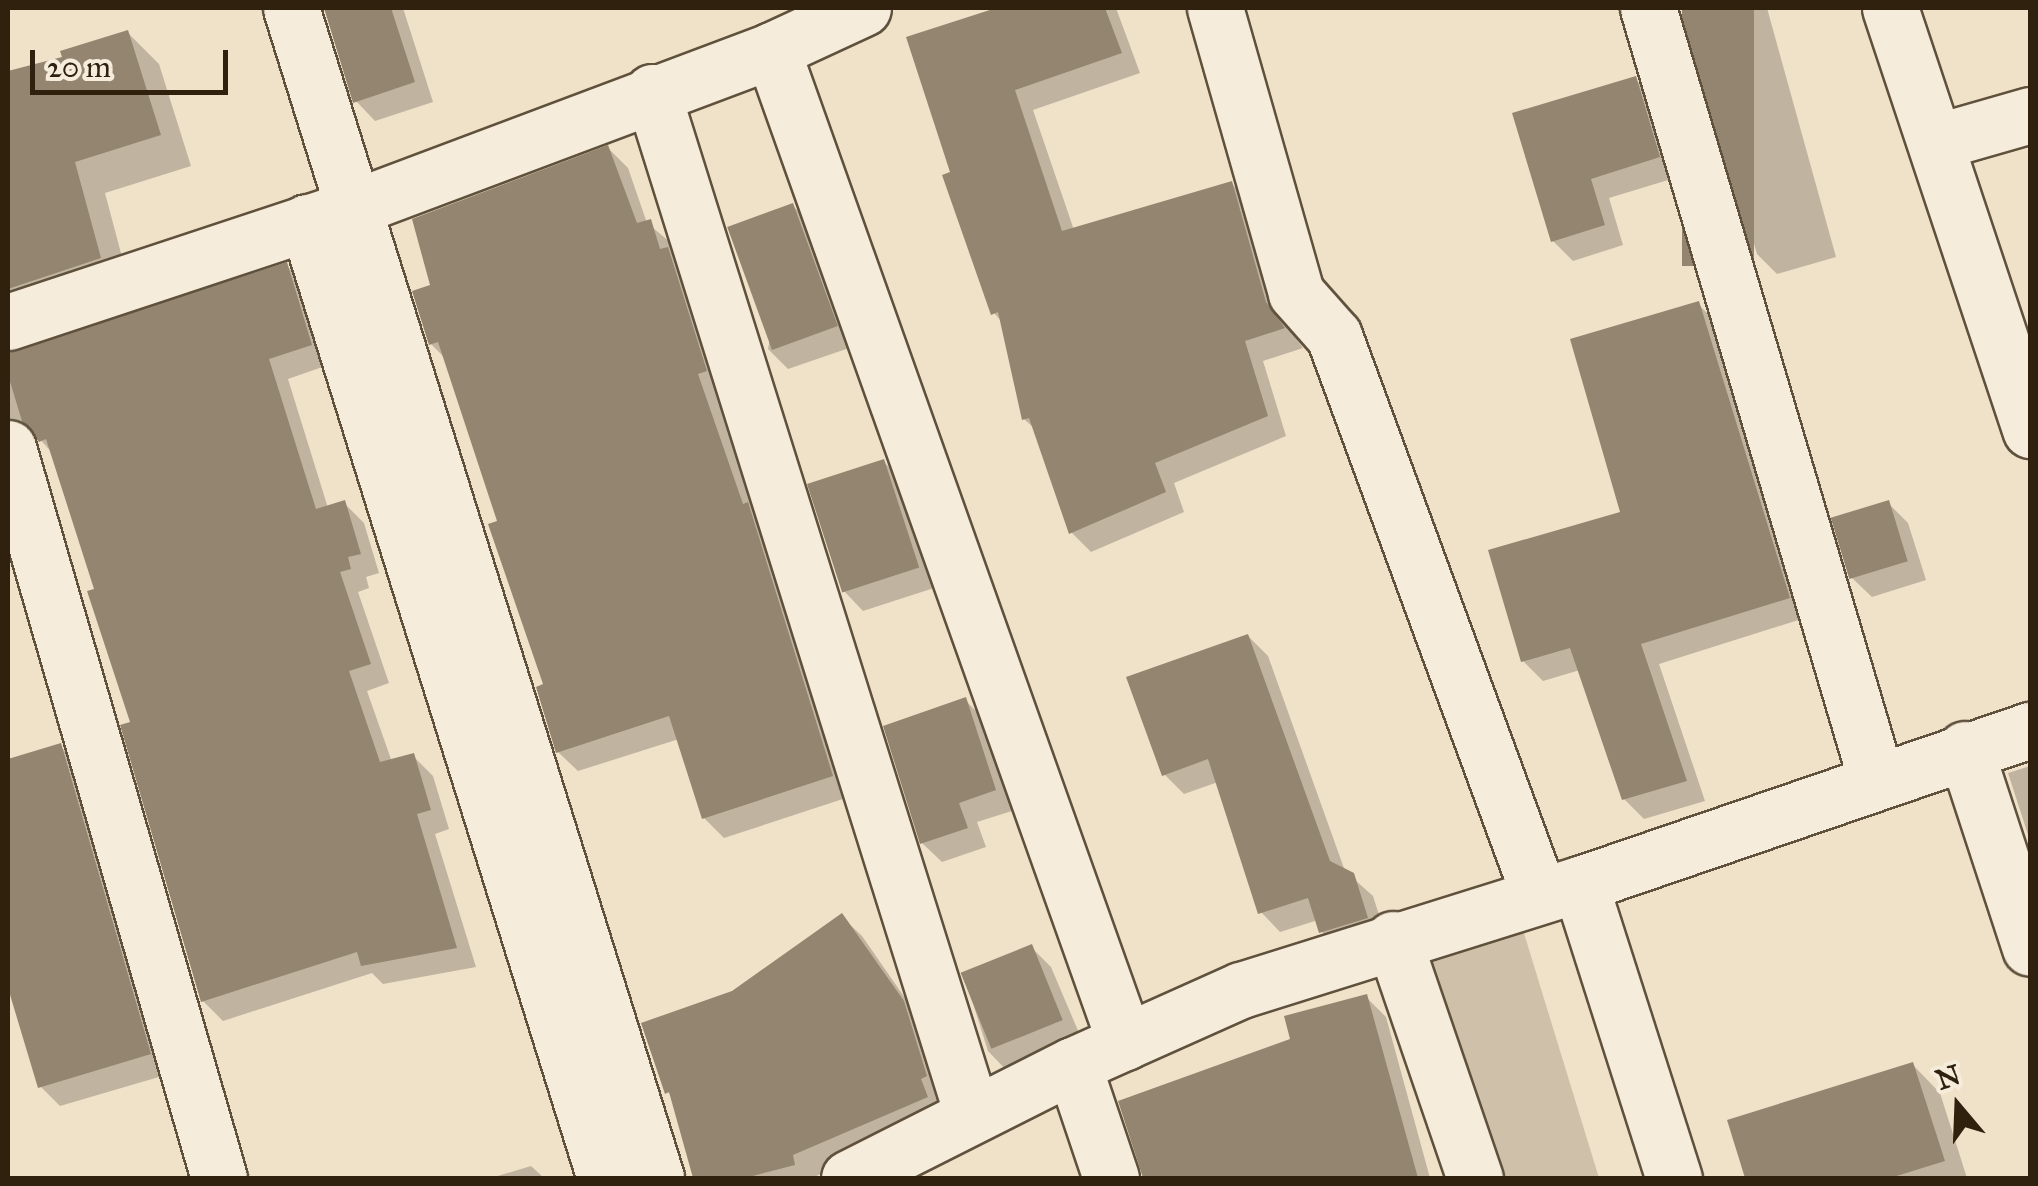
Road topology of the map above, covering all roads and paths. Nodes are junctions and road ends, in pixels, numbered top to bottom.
1 (291, 8) edge
2 (863, 8) edge
3 (1215, 8) edge
4 (1648, 8) edge
5 (1890, 8) edge
6 (772, 50) junction
7 (652, 92) junction
8 (2030, 115) edge
9 (1936, 142) junction
10 (331, 215) junction
11 (8, 322) edge
12 (2030, 430) edge
13 (8, 448) edge
14 (2030, 730) edge
15 (1965, 749) junction
16 (1878, 782) junction
17 (1560, 889) junction
18 (1394, 939) junction
19 (2030, 948) edge
20 (1125, 1042) junction
21 (1073, 1066) junction
22 (972, 1114) junction
23 (219, 1178) edge
24 (605, 1178) edge
25 (656, 1178) edge
26 (850, 1178) edge
27 (1111, 1178) edge
28 (1476, 1178) edge
29 (1674, 1178) edge

1 - 10 street
2 - 6 street
3 - 17 street
4 - 16 street
5 - 9 street
6 - 7 street
6 - 20 street
7 - 10 street
7 - 22 street
8 - 9 street
9 - 12 street
10 - 11 street
10 - 24 street
10 - 25 street
13 - 23 street
14 - 15 street
15 - 16 street
15 - 19 street
16 - 17 street
17 - 18 street
17 - 29 street
18 - 20 street
18 - 28 street
20 - 21 street
21 - 22 street
21 - 27 street
22 - 26 street

